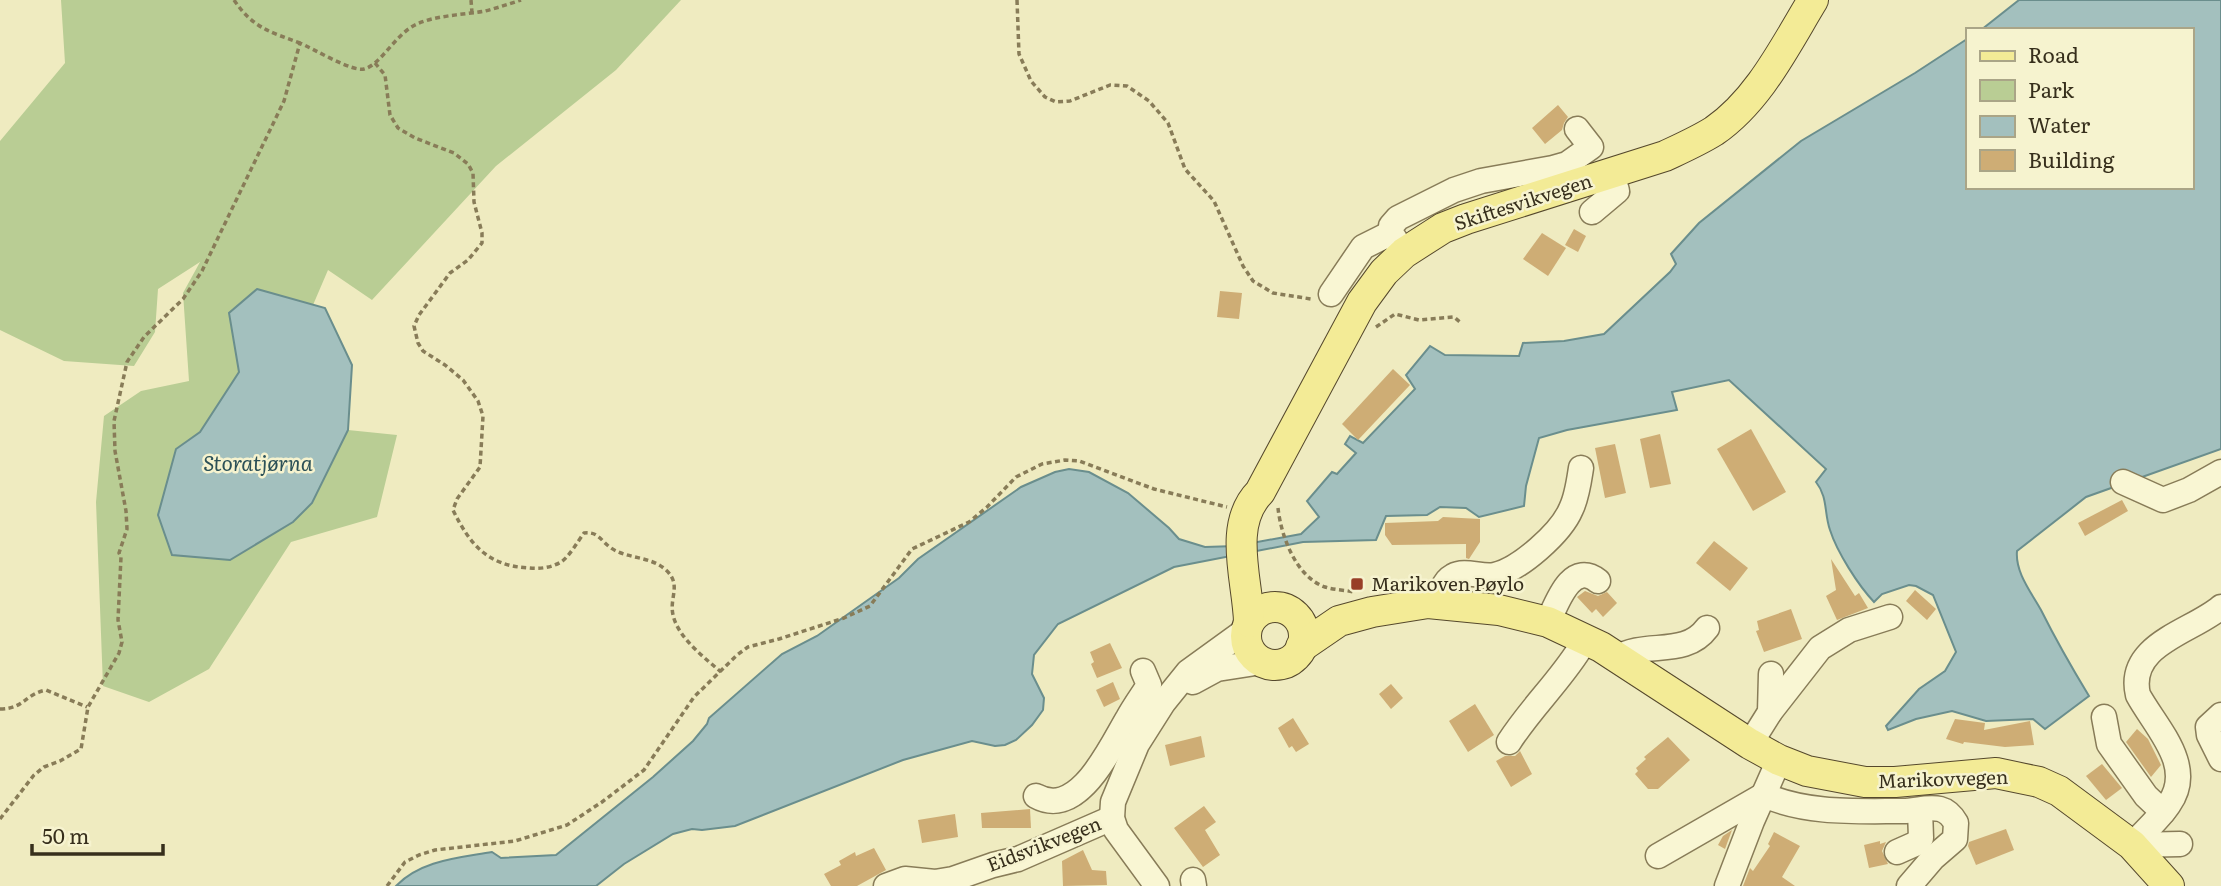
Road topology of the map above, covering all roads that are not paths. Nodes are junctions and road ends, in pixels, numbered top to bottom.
1 (1813, 0) edge
2 (1577, 129) dead end
3 (1612, 173) junction
4 (1592, 212) dead end
5 (1397, 243) junction
6 (1331, 294) road end
7 (1581, 468) dead end
8 (2221, 472) edge
9 (2123, 482) dead end
10 (1598, 581) dead end
11 (1434, 603) junction
12 (2221, 607) edge
13 (1264, 611) junction
14 (1890, 617) dead end
15 (1548, 622) junction
16 (1707, 628) dead end
17 (1301, 647) junction
18 (1579, 650) dead end
19 (1617, 658) junction
20 (1262, 662) junction
21 (1771, 674) dead end
22 (1179, 685) junction
23 (1770, 712) junction
24 (2221, 715) edge
25 (2104, 718) dead end
26 (1509, 742) dead end
27 (1750, 744) junction
28 (2221, 759) edge
29 (1779, 760) junction
30 (1764, 795) junction
31 (1036, 796) dead end
32 (1920, 810) junction
33 (2163, 812) junction
34 (1112, 818) junction
35 (2180, 844) dead end
36 (2132, 845) junction
37 (1897, 852) dead end
38 (1658, 856) dead end
39 (1018, 859) junction
40 (931, 884) edge
41 (886, 886) edge
42 (986, 886) edge
43 (1157, 886) edge
44 (1727, 886) edge
45 (1909, 886) edge
46 (2169, 886) edge

1 - 3 main road, Skiftesvikvegen
2 - 5 street
3 - 4 street
3 - 5 main road, Skiftesvikvegen
5 - 6 street
5 - 13 main road, Skiftesvikvegen
7 - 11 street
8 - 9 street
10 - 15 street
11 - 13 main road, Marikovvegen
11 - 15 main road, Marikovvegen
11 - 17 main road, Marikovvegen
12 - 33 street
13 - 17 main road
13 - 20 main road
13 - 22 street
14 - 23 street
15 - 19 main road, Marikovvegen
16 - 19 street
17 - 20 main road
18 - 26 street
19 - 27 main road, Marikovvegen
20 - 22 street
21 - 23 street
22 - 31 street
22 - 34 street
23 - 27 street
24 - 28 street
25 - 33 street
27 - 29 main road, Marikovvegen
29 - 30 street
29 - 36 main road, Marikovvegen
30 - 32 street, Marikovvegen
30 - 38 street
30 - 44 street
32 - 37 street, Marikovvegen
32 - 45 street, Marikovvegen
33 - 36 street
34 - 39 street, Eidsvikvegen
34 - 43 street
35 - 36 street
36 - 46 main road, Marikovvegen
39 - 40 street, Eidsvikvegen
39 - 42 street
40 - 41 street, Eidsvikvegen

